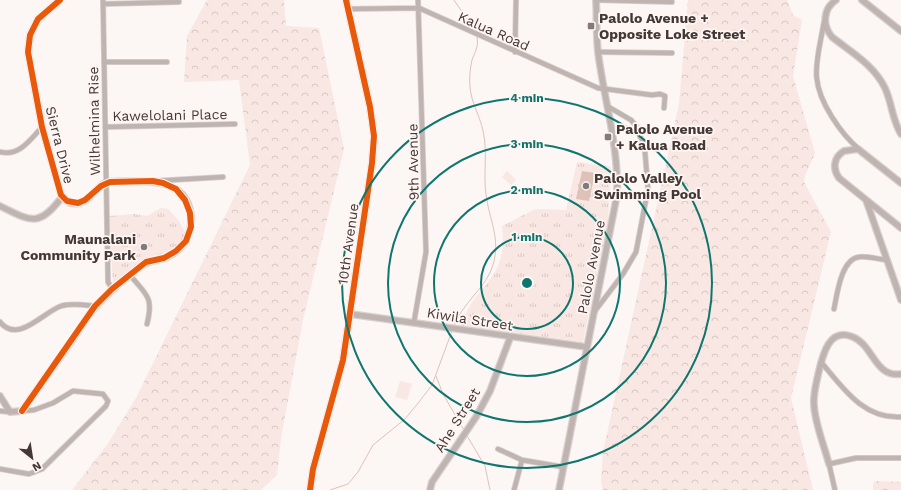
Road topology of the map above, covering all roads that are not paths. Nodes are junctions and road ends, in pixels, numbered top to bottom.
1 (60, 0) edge
2 (346, 0) edge
3 (418, 0) edge
4 (516, 0) edge
5 (596, 0) edge
6 (836, 0) edge
7 (862, 0) edge
8 (103, 2) edge
9 (179, 2) dead end
10 (672, 2) dead end
11 (419, 8) junction
12 (348, 9) junction
13 (825, 21) junction
14 (901, 31) edge
15 (515, 52) junction
16 (598, 52) junction
17 (672, 53) dead end
18 (104, 62) junction
19 (167, 62) dead end
20 (605, 90) junction
21 (608, 106) junction
22 (664, 108) dead end
23 (235, 124) dead end
24 (42, 127) junction
25 (105, 127) junction
26 (901, 134) edge
27 (0, 152) edge
28 (864, 153) junction
29 (222, 177) dead end
30 (148, 181) junction
31 (107, 183) junction
32 (901, 183) edge
33 (62, 197) junction
34 (866, 200) junction
35 (0, 206) edge
36 (901, 228) edge
37 (887, 260) junction
38 (130, 275) junction
39 (112, 289) junction
40 (901, 300) edge
41 (95, 306) junction
42 (834, 309) dead end
43 (595, 311) junction
44 (350, 314) junction
45 (0, 322) edge
46 (414, 322) junction
47 (147, 324) dead end
48 (510, 338) junction
49 (587, 347) junction
50 (821, 362) junction
51 (901, 374) edge
52 (0, 396) edge
53 (0, 411) edge
54 (22, 411) junction
55 (10, 412) junction
56 (901, 417) edge
57 (498, 449) dead end
58 (901, 458) edge
59 (522, 460) junction
60 (829, 464) junction
61 (563, 467) junction
62 (0, 469) edge
63 (310, 490) edge
64 (430, 490) edge
65 (514, 490) edge
66 (559, 490) edge
67 (835, 490) edge

1 - 24 street, Sierra Drive
2 - 12 street, 10th Avenue
3 - 11 street, 9th Avenue
4 - 15 street
5 - 10 street
5 - 16 street, Palolo Avenue
6 - 13 street
7 - 14 street
8 - 9 street
8 - 18 street, Wilhelmina Rise
11 - 12 street, Kalua Road
11 - 15 street, Kalua Road
11 - 46 street, 9th Avenue
12 - 44 street, 10th Avenue
13 - 26 street
13 - 28 street
15 - 20 street, Kalua Road
16 - 17 street
16 - 20 street, Palolo Avenue
18 - 19 street
18 - 25 street, Wilhelmina Rise
20 - 21 street, Palolo Avenue
20 - 22 street, Kalua Road
21 - 43 street, Palolo Avenue
21 - 43 street
23 - 25 street, Kawelolani Place
24 - 27 street
24 - 33 street, Sierra Drive
25 - 31 street, Wilhelmina Rise
28 - 32 street
28 - 34 street
29 - 30 street
30 - 31 street
30 - 38 street
31 - 33 street, Sierra Drive
31 - 39 street, Wilhelmina Rise
33 - 35 street
34 - 36 street
34 - 37 street
37 - 40 street
37 - 42 street
38 - 39 street
38 - 47 street
39 - 41 street
41 - 45 street
41 - 54 street
43 - 49 street, Palolo Avenue
44 - 46 street, Kiwila Street
44 - 63 street, 10th Avenue
46 - 48 street, Kiwila Street
48 - 49 street, Kiwila Street
48 - 64 street, Ahe Street
49 - 61 street, Palolo Avenue
50 - 51 street
50 - 56 street
50 - 60 street
52 - 55 street
53 - 55 street
54 - 55 street
54 - 62 street
57 - 59 street
58 - 60 street
59 - 61 street
59 - 65 street
60 - 67 street
61 - 66 street, Palolo Avenue

